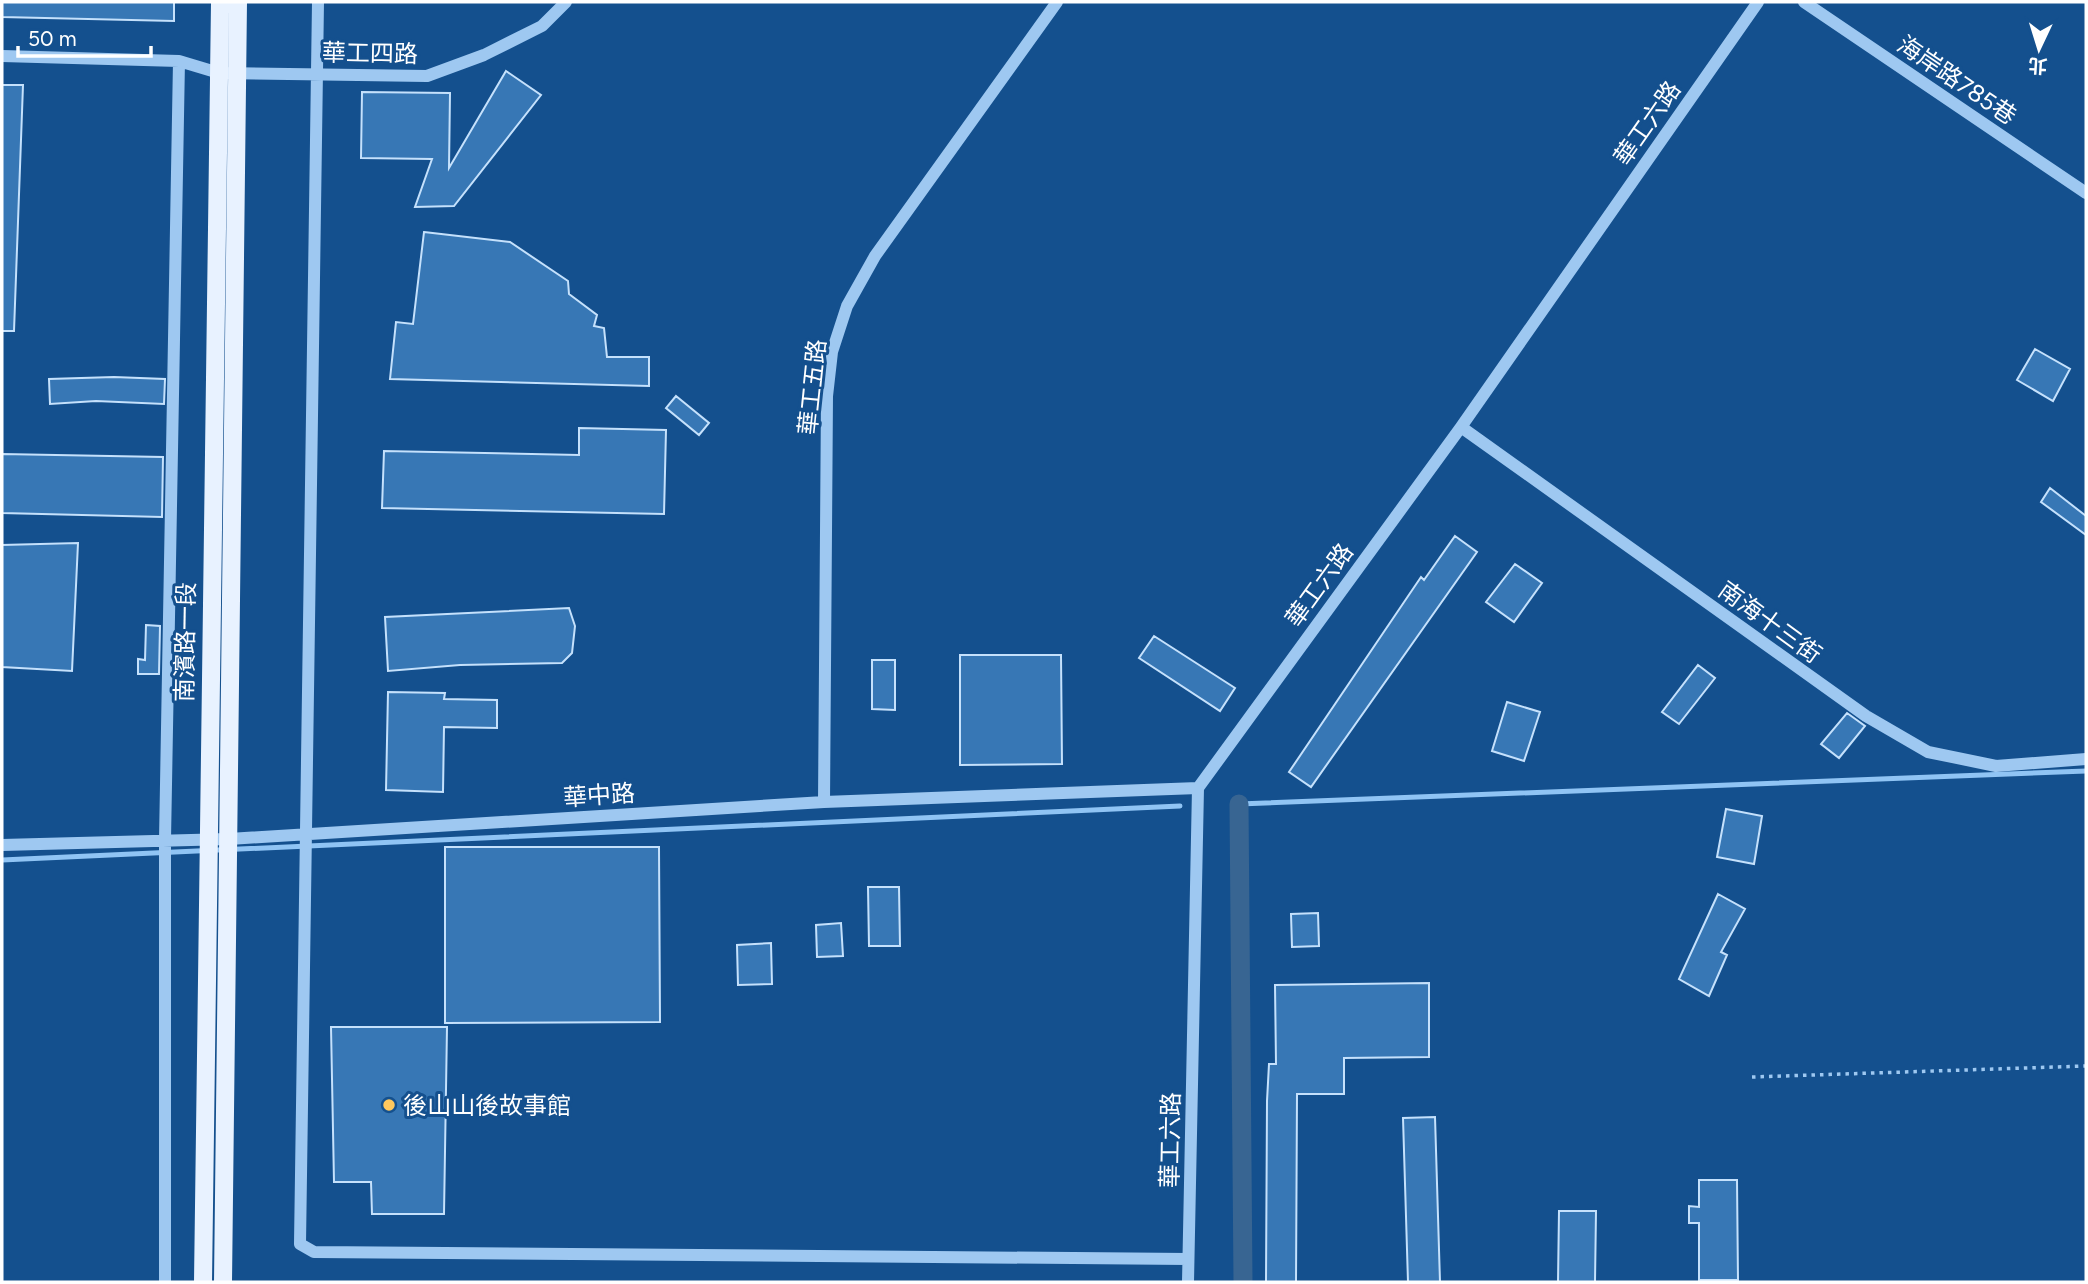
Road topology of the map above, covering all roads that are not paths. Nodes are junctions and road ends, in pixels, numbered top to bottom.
1 (220, 2) edge
2 (238, 2) edge
3 (318, 2) edge
4 (566, 2) edge
5 (1057, 2) edge
6 (1758, 2) edge
7 (1804, 2) edge
8 (2, 56) edge
9 (179, 61) junction
10 (228, 72) junction
11 (317, 73) junction
12 (2086, 193) edge
13 (1461, 427) junction
14 (2086, 759) edge
15 (1198, 788) junction
16 (824, 802) junction
17 (308, 834) junction
18 (229, 839) junction
19 (165, 840) junction
20 (208, 840) junction
21 (2, 845) edge
22 (1188, 1259) junction
23 (165, 1282) edge
24 (203, 1282) edge
25 (223, 1282) edge
26 (1188, 1282) edge

1 - 10 main road, 南濱路一段
2 - 10 main road, 南濱路一段
3 - 11 street
4 - 11 street, 華工四路
5 - 16 street, 華工五路
6 - 13 street, 華工六路
7 - 12 street, 海岸路785巷
8 - 9 street, 華工四路
9 - 10 street, 華工四路
9 - 19 street
10 - 11 street, 華工四路
10 - 18 main road, 南濱路一段
10 - 20 main road, 南濱路一段
11 - 17 street
13 - 14 street, 南海十三街
13 - 15 street, 華工六路
15 - 16 street, 華中路
15 - 22 street, 華工六路
16 - 17 street, 華中路
17 - 18 street, 華中路
17 - 22 street
18 - 20 street, 華中路
18 - 25 main road, 南濱路一段
19 - 20 street, 華中路
19 - 21 street, 華中路
19 - 23 street
20 - 24 main road, 南濱路一段
22 - 26 street, 華工六路

